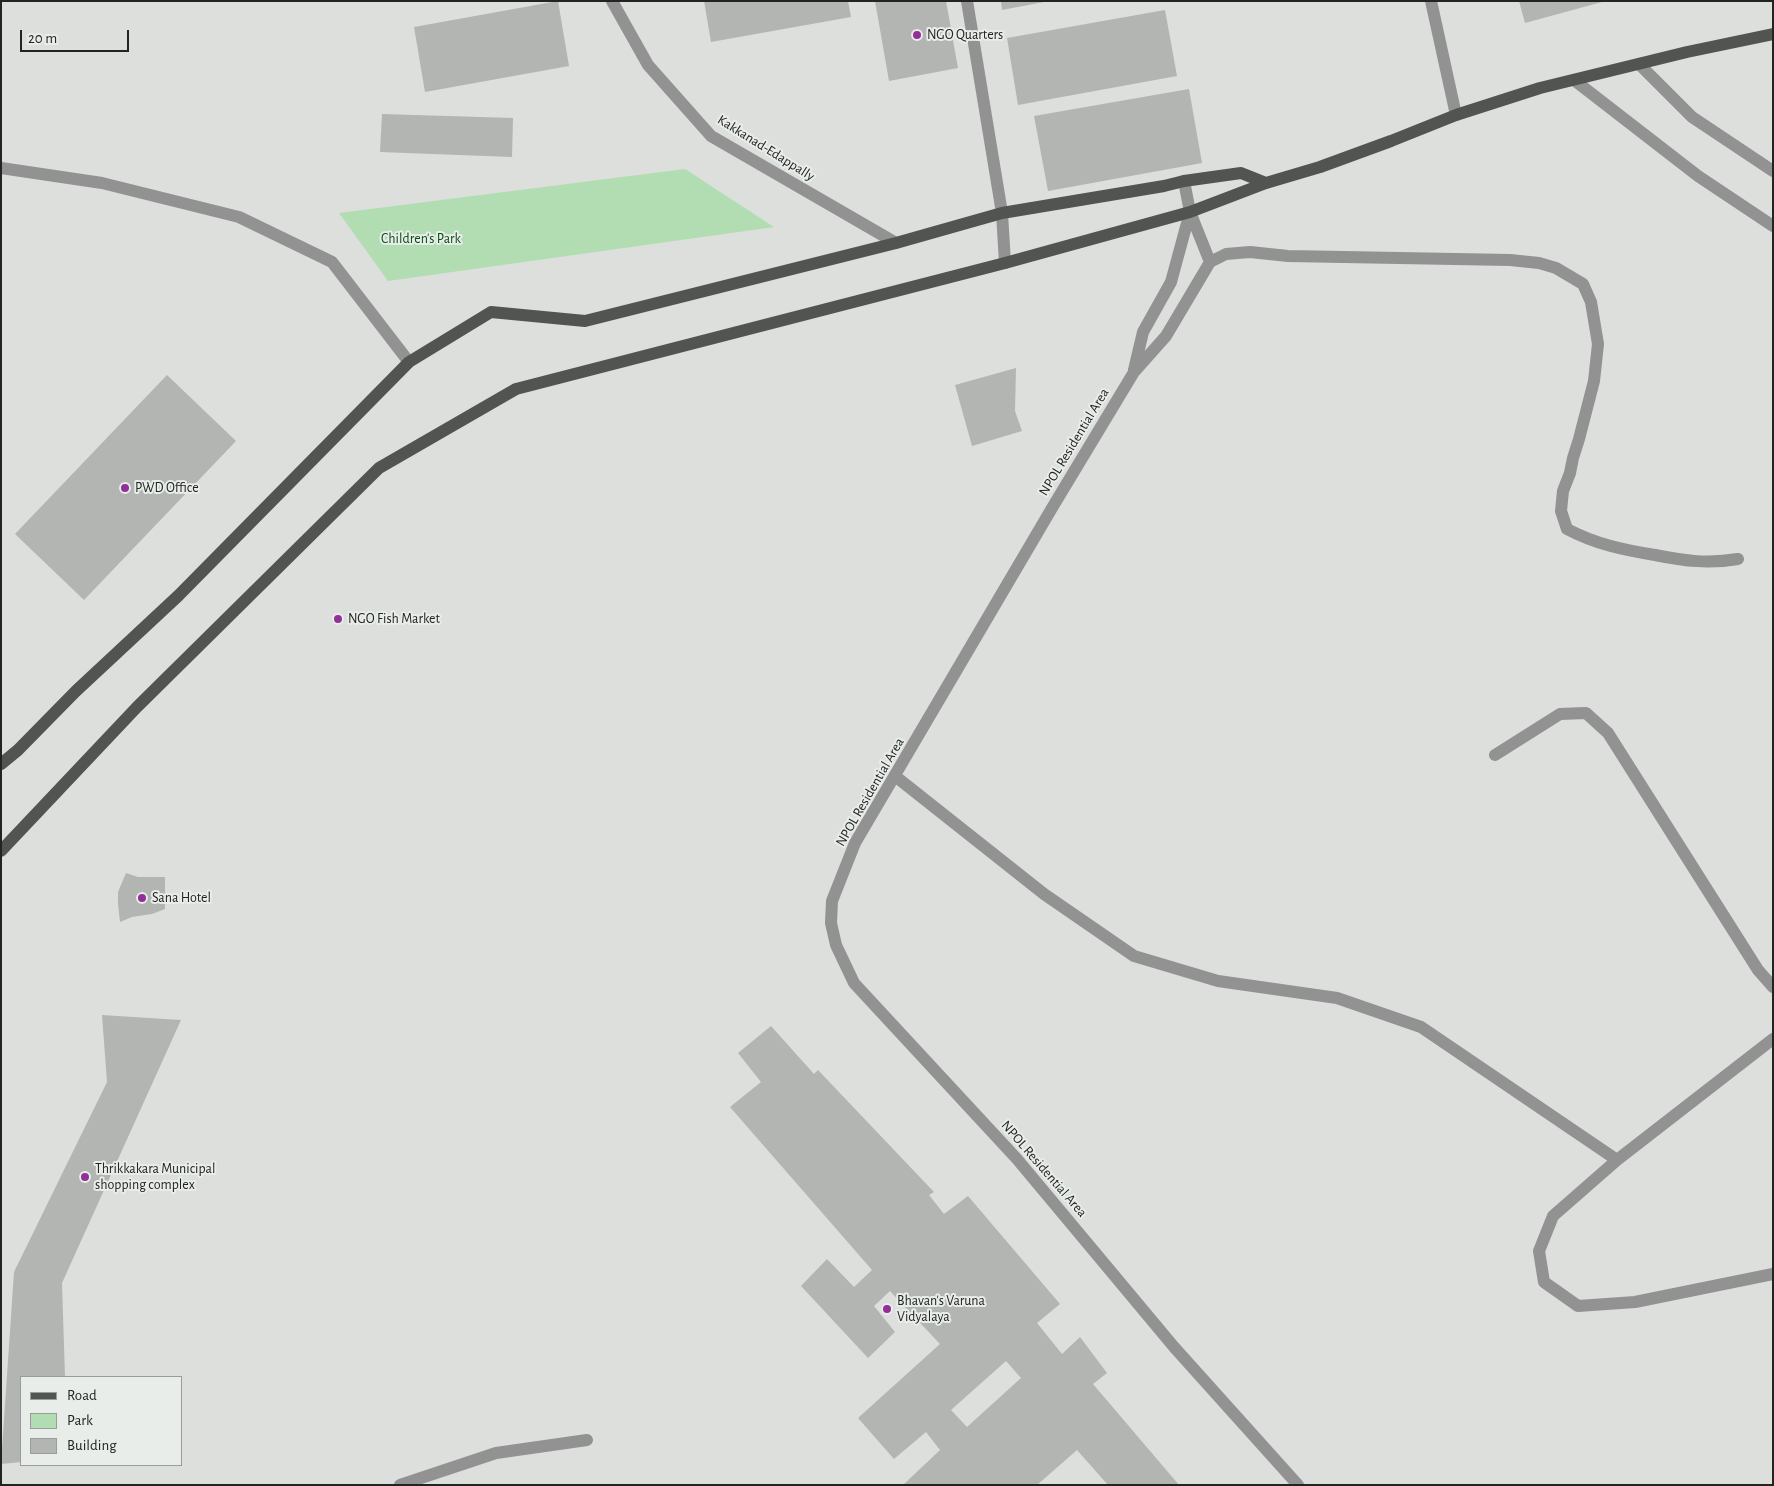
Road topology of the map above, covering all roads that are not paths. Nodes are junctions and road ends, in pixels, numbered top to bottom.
1 (612, 1) edge
2 (967, 1) edge
3 (1431, 1) edge
4 (1773, 34) edge
5 (1640, 64) junction
6 (1574, 80) junction
7 (1456, 115) junction
8 (1, 168) edge
9 (1773, 171) edge
10 (1184, 181) junction
11 (1266, 183) junction
12 (1190, 212) junction
13 (1002, 213) junction
14 (1773, 226) edge
15 (896, 243) junction
16 (1210, 262) junction
17 (1005, 263) junction
18 (409, 362) junction
19 (1134, 372) junction
20 (1738, 560) dead end
21 (1495, 755) dead end
22 (1, 764) edge
23 (895, 776) junction
24 (1, 851) edge
25 (1773, 988) edge
26 (1773, 1039) edge
27 (1617, 1160) junction
28 (1773, 1274) edge
29 (587, 1440) dead end
30 (400, 1485) edge
31 (1298, 1485) edge

1 - 15 street, Kakkanad-Edappally
2 - 13 street
3 - 7 street
4 - 5 main road
5 - 6 main road
5 - 9 street
6 - 7 main road
6 - 14 street
7 - 11 main road
8 - 18 street
10 - 11 main road
10 - 12 street
10 - 13 main road
11 - 12 main road
12 - 16 street
12 - 17 main road
12 - 19 street
13 - 15 main road
13 - 17 street
15 - 18 main road
16 - 19 street, NPOL Residential Area
16 - 20 street
17 - 24 main road
18 - 22 main road
19 - 23 street, NPOL Residential Area
21 - 25 street
23 - 27 street
23 - 31 street, NPOL Residential Area
26 - 27 street
27 - 28 street
29 - 30 street

